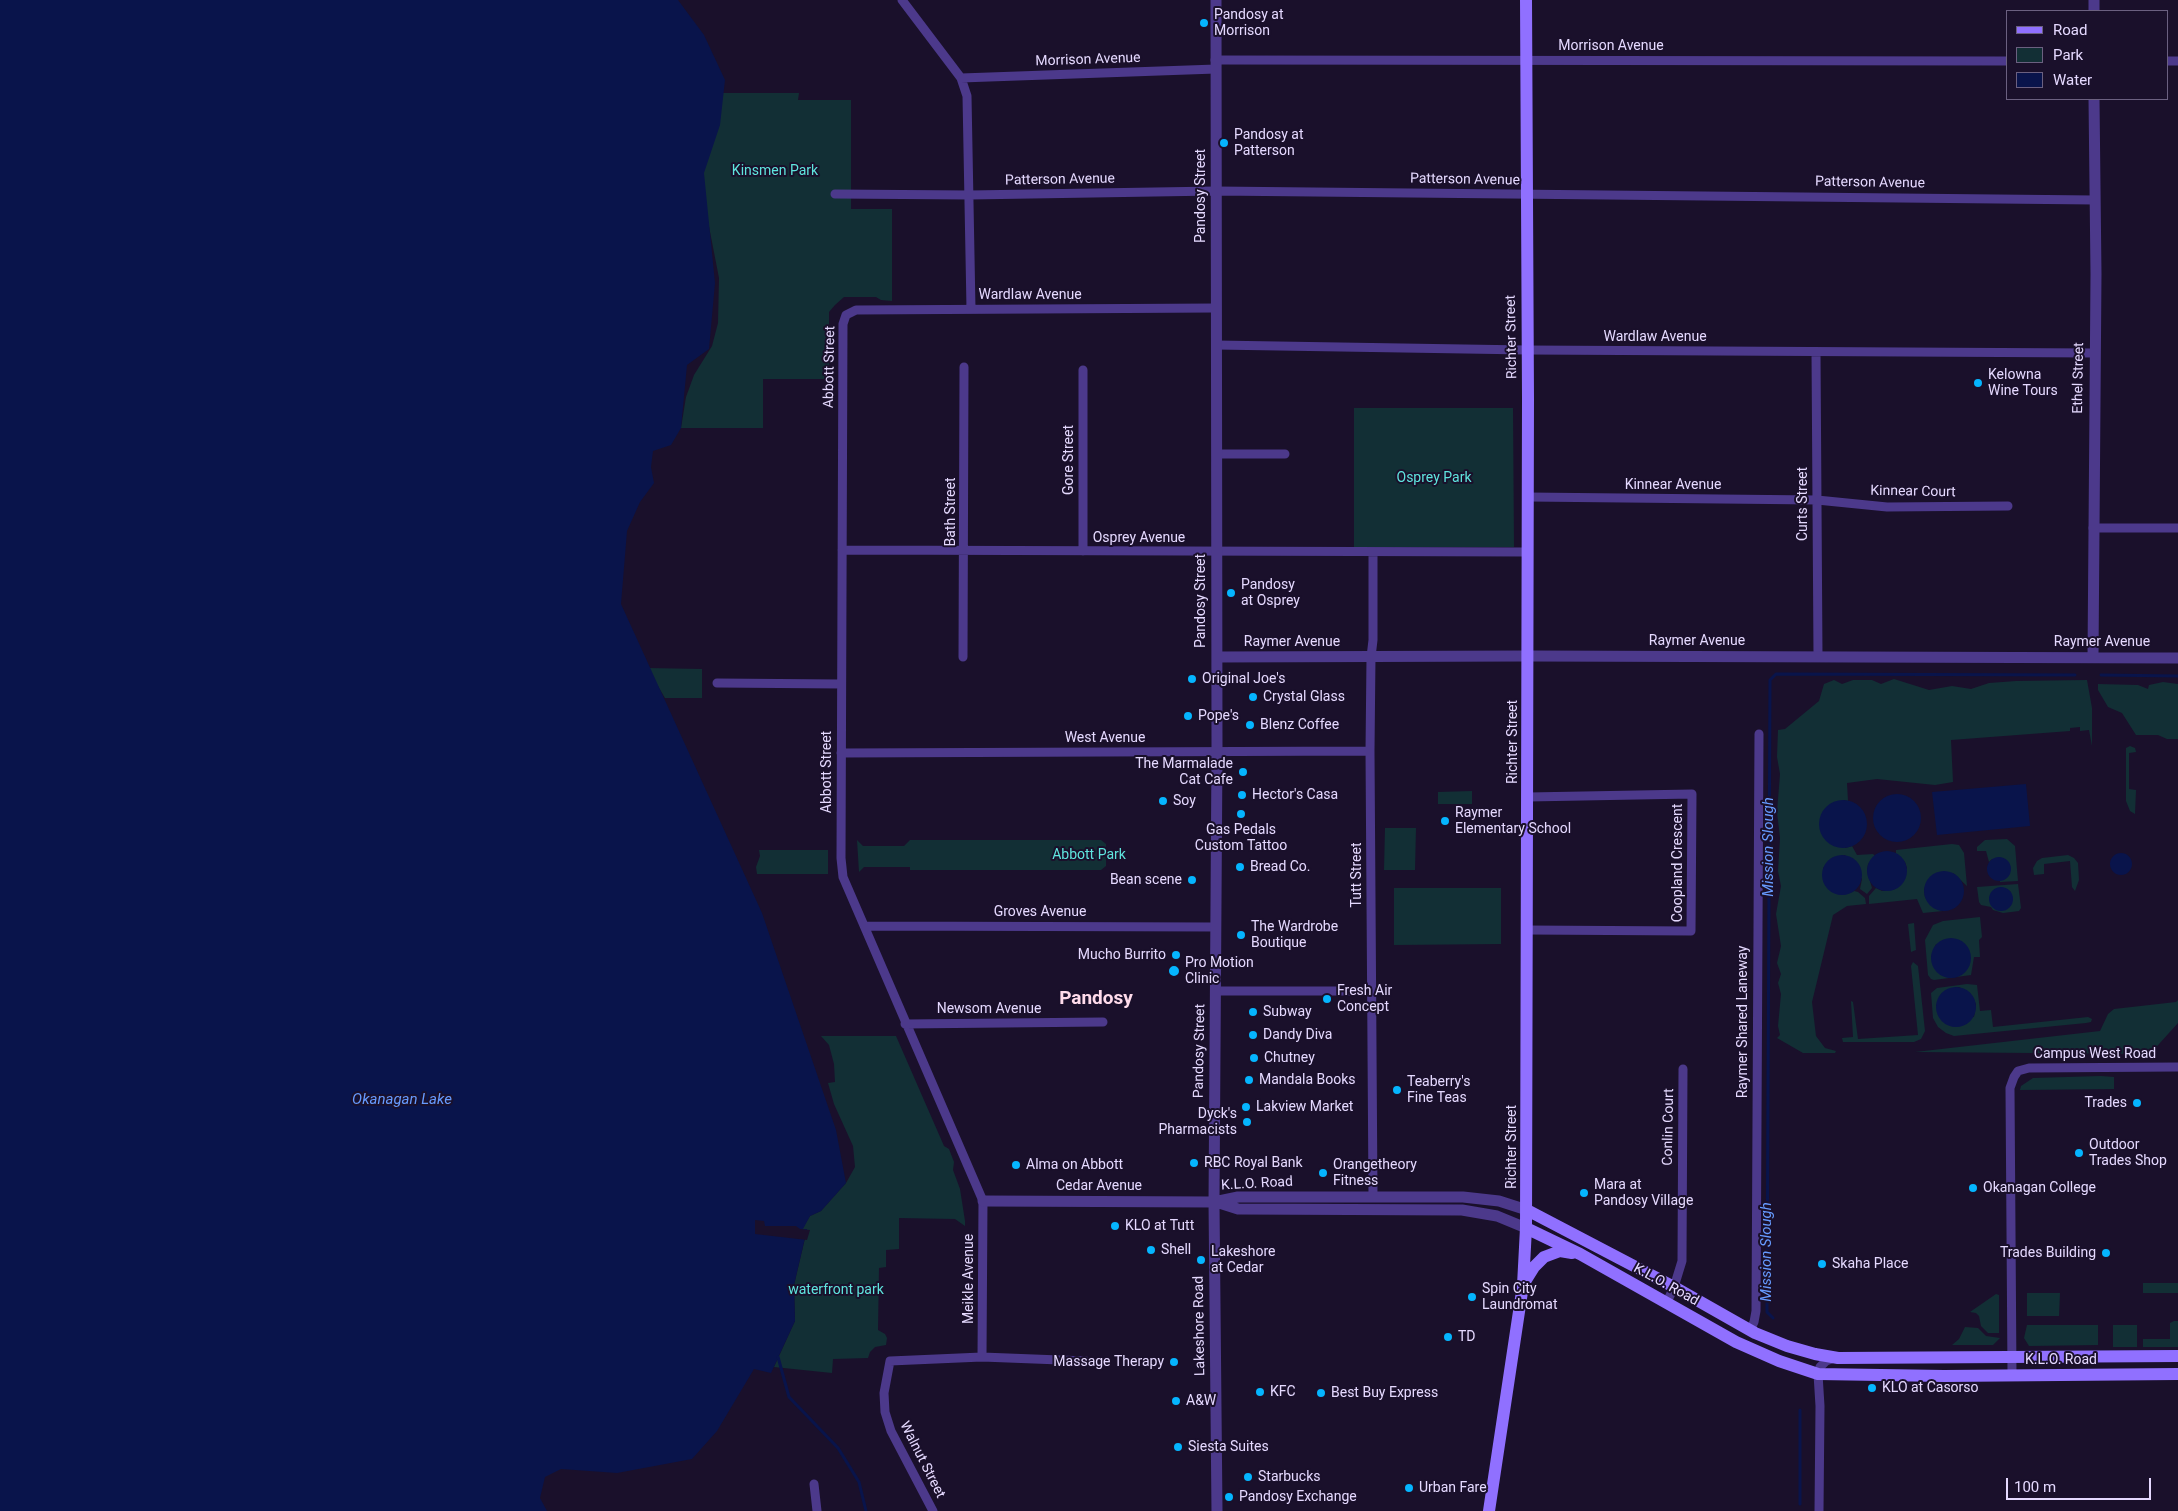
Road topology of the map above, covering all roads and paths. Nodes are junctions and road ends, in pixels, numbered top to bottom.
1 (902, 0) edge
2 (1216, 0) edge
3 (1526, 0) edge
4 (1526, 60) junction
5 (2006, 61) edge
6 (1215, 65) junction
7 (961, 78) junction
8 (2094, 100) edge
9 (1216, 191) junction
10 (835, 194) dead end
11 (1526, 194) junction
12 (970, 195) junction
13 (2095, 200) junction
14 (1216, 308) junction
15 (971, 310) junction
16 (846, 315) joint
17 (1216, 344) junction
18 (1527, 350) junction
19 (1816, 352) junction
20 (2095, 353) junction
21 (964, 367) dead end
22 (1083, 370) dead end
23 (1217, 454) junction
24 (1285, 454) dead end
25 (1528, 497) junction
26 (1817, 500) junction
27 (2008, 506) dead end
28 (2093, 528) junction
29 (2178, 528) edge
30 (842, 550) junction
31 (964, 551) junction
32 (1083, 551) junction
33 (1216, 552) junction
34 (1526, 552) junction
35 (1372, 553) junction
36 (963, 656) dead end
37 (1528, 656) junction
38 (1818, 656) junction
39 (1216, 657) junction
40 (1371, 657) junction
41 (2093, 657) junction
42 (2178, 658) edge
43 (717, 683) dead end
44 (841, 684) junction
45 (1759, 734) dead end
46 (1370, 751) junction
47 (1217, 752) junction
48 (841, 753) junction
49 (1528, 797) junction
50 (865, 926) junction
51 (1216, 927) junction
52 (1527, 930) junction
53 (1216, 991) junction
54 (1371, 991) junction
55 (1103, 1022) dead end
56 (906, 1024) junction
57 (2178, 1067) edge
58 (1683, 1068) dead end
59 (1373, 1196) junction
60 (984, 1201) junction
61 (1214, 1202) junction
62 (1527, 1210) junction
63 (1526, 1228) junction
64 (1580, 1254) junction
65 (1523, 1286) junction
66 (1674, 1287) junction
67 (1667, 1302) junction
68 (1750, 1330) junction
69 (2178, 1356) edge
70 (982, 1357) junction
71 (2012, 1357) junction
72 (1834, 1358) junction
73 (1086, 1361) dead end
74 (1824, 1374) junction
75 (2178, 1374) edge
76 (2012, 1375) junction
77 (814, 1484) dead end
78 (817, 1511) edge
79 (933, 1511) edge
80 (1217, 1511) edge
81 (1489, 1511) edge
82 (1819, 1511) edge

1 - 7 street
2 - 6 street, Pandosy Street
3 - 4 main road, Richter Street
4 - 5 street, Morrison Avenue
4 - 6 street, Morrison Avenue
4 - 11 main road, Richter Street
6 - 7 street, Morrison Avenue
6 - 9 street, Pandosy Street
7 - 12 street
8 - 13 street, Ethel Street
9 - 11 street, Patterson Avenue
9 - 12 street, Patterson Avenue
9 - 14 street, Pandosy Street
10 - 12 street, Patterson Avenue
11 - 13 street, Patterson Avenue
11 - 18 main road, Richter Street
12 - 15 street
13 - 20 street, Ethel Street
14 - 15 street, Wardlaw Avenue
14 - 17 street, Pandosy Street
15 - 16 street, Wardlaw Avenue
16 - 30 street, Abbott Street
17 - 18 street, Wardlaw Avenue
17 - 23 street, Pandosy Street
18 - 19 street, Wardlaw Avenue
18 - 25 main road, Richter Street
19 - 20 street, Wardlaw Avenue
19 - 26 street, Curts Street
20 - 28 street, Ethel Street
21 - 31 street, Bath Street
22 - 32 street, Gore Street
23 - 24 street
23 - 33 street, Pandosy Street
25 - 26 street, Kinnear Avenue
25 - 34 main road, Richter Street
26 - 27 street, Kinnear Court
26 - 38 street, Curts Street
28 - 29 street
28 - 41 street, Ethel Street
30 - 31 street, Osprey Avenue
30 - 44 street, Abbott Street
31 - 32 street, Osprey Avenue
31 - 36 street, Bath Street
32 - 33 street, Osprey Avenue
33 - 35 street, Osprey Avenue
33 - 39 street, Pandosy Street
34 - 35 street, Osprey Avenue
34 - 37 main road, Richter Street
35 - 40 street, Tutt Street
37 - 38 street, Raymer Avenue
37 - 40 street, Raymer Avenue
37 - 49 main road, Richter Street
38 - 41 street, Raymer Avenue
39 - 40 street, Raymer Avenue
39 - 47 street, Pandosy Street
40 - 46 street, Tutt Street
41 - 42 street, Raymer Avenue
43 - 44 street
44 - 48 street, Abbott Street
45 - 68 street, Raymer Shared Laneway
46 - 47 street, West Avenue
46 - 54 street, Tutt Street
47 - 48 street, West Avenue
47 - 51 street, Pandosy Street
48 - 50 street, Abbott Street
49 - 52 main road, Richter Street
49 - 52 street, Coopland Crescent
50 - 51 street, Groves Avenue
50 - 56 street, Abbott Street
51 - 53 street, Pandosy Street
52 - 62 main road, Richter Street
53 - 54 street
53 - 61 street, Pandosy Street
54 - 59 street, Tutt Street
55 - 56 street, Newsom Avenue
56 - 60 street, Abbott Street
57 - 71 street, Campus West Road
58 - 66 street, Conlin Court
59 - 61 street, K.L.O. Road
59 - 62 street, K.L.O. Road
60 - 61 street, Cedar Avenue
60 - 70 street, Meikle Avenue
61 - 63 street, K.L.O. Road
61 - 80 street, Lakeshore Road
62 - 63 main road, Richter Street
62 - 66 main road, K.L.O. Road
63 - 64 main road, K.L.O. Road
63 - 65 main road, Richter Street
64 - 65 main road
64 - 67 main road, K.L.O. Road
65 - 81 main road, Richter Street
66 - 67 street, Conlin Court
66 - 68 main road, K.L.O. Road
67 - 74 main road, K.L.O. Road
68 - 72 main road, K.L.O. Road
69 - 71 main road, K.L.O. Road
70 - 73 street
70 - 79 street, Walnut Street
71 - 72 main road, K.L.O. Road
71 - 76 street, Campus West Road
72 - 74 street
74 - 76 main road, K.L.O. Road
74 - 82 street
75 - 76 main road, K.L.O. Road
77 - 78 street

